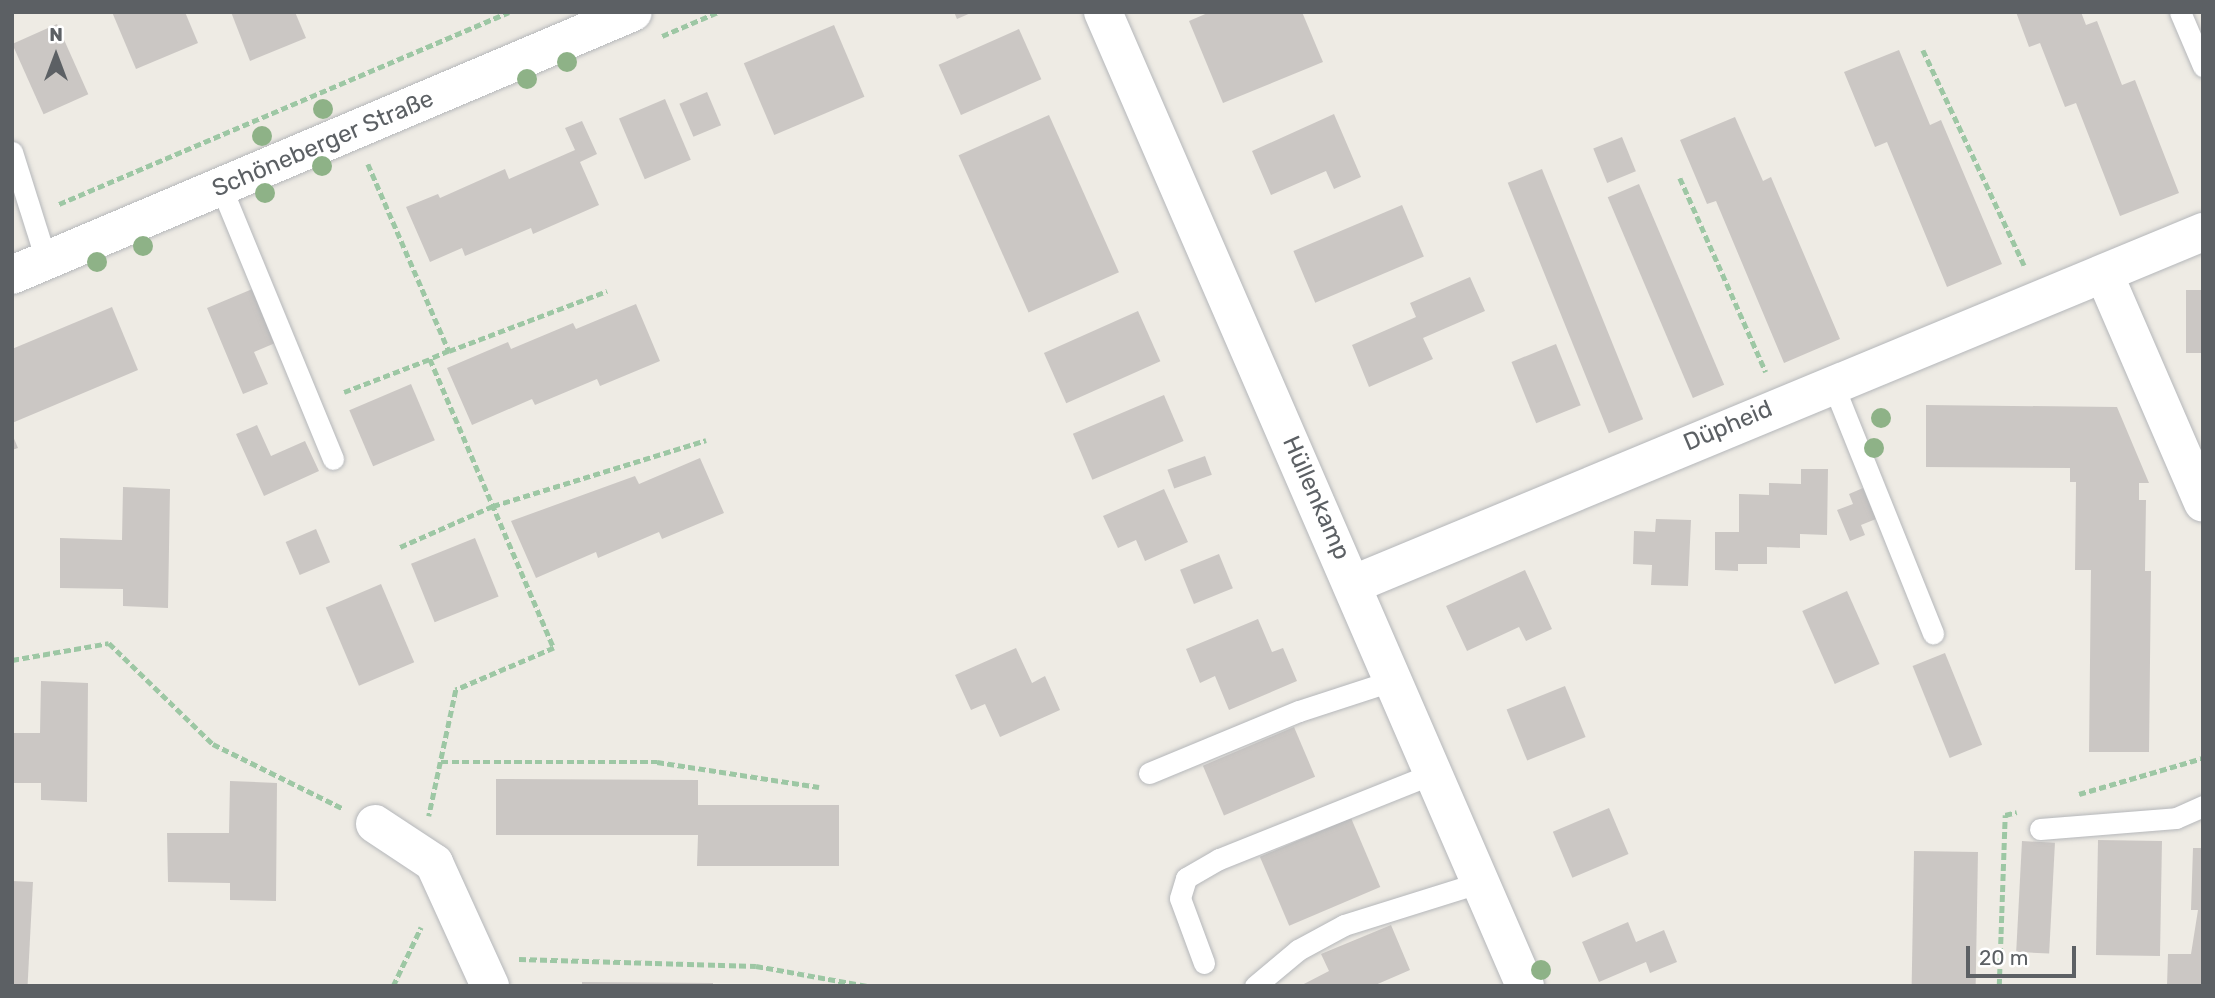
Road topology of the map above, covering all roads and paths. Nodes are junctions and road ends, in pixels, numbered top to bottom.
1 (509, 12) edge
2 (633, 12) edge
3 (1103, 12) edge
4 (2180, 12) edge
5 (1923, 50) dead end
6 (2203, 66) edge
7 (354, 131) junction
8 (12, 152) edge
9 (1680, 178) dead end
10 (221, 187) junction
11 (33, 215) junction
12 (2203, 232) edge
13 (29, 267) edge
14 (2104, 274) junction
15 (607, 291) dead end
16 (2040, 299) junction
17 (449, 351) junction
18 (430, 359) junction
19 (1832, 382) junction
20 (344, 392) dead end
21 (1779, 404) junction
22 (706, 440) dead end
23 (332, 459) dead end
24 (2203, 503) edge
25 (494, 506) junction
26 (400, 547) dead end
27 (1354, 584) junction
28 (1933, 633) dead end
29 (12, 660) edge
30 (1394, 680) junction
31 (440, 762) junction
32 (1149, 773) dead end
33 (1434, 773) junction
34 (819, 788) dead end
35 (2203, 806) edge
36 (375, 824) joint
37 (2040, 829) dead end
38 (432, 867) junction
39 (1481, 883) junction
40 (1204, 963) dead end
41 (483, 972) edge
42 (393, 986) edge
43 (867, 986) edge
44 (1255, 986) edge
45 (1525, 986) edge

1 - 11 path
2 - 7 street, Schöneberger Straße
3 - 27 street, Hüllenkamp
4 - 6 lane
5 - 16 path
7 - 10 street, Schöneberger Straße
7 - 17 path
8 - 11 lane
9 - 21 path
10 - 13 street, Schöneberger Straße
10 - 23 lane
11 - 13 lane
12 - 14 street, Düpheid
14 - 16 street, Düpheid
14 - 24 street
15 - 17 path
16 - 19 street, Düpheid
17 - 18 path
18 - 20 path
18 - 25 path
19 - 21 street, Düpheid
19 - 28 lane
21 - 27 street, Düpheid
22 - 25 path
25 - 26 path
25 - 31 path
27 - 30 street, Hüllenkamp
29 - 36 path
30 - 32 lane
30 - 33 street, Hüllenkamp
31 - 34 path
31 - 38 path
33 - 39 street, Hüllenkamp
33 - 40 lane
35 - 37 lane
36 - 38 street
38 - 41 street
38 - 42 path
39 - 44 lane
39 - 45 street, Hüllenkamp
41 - 43 path

